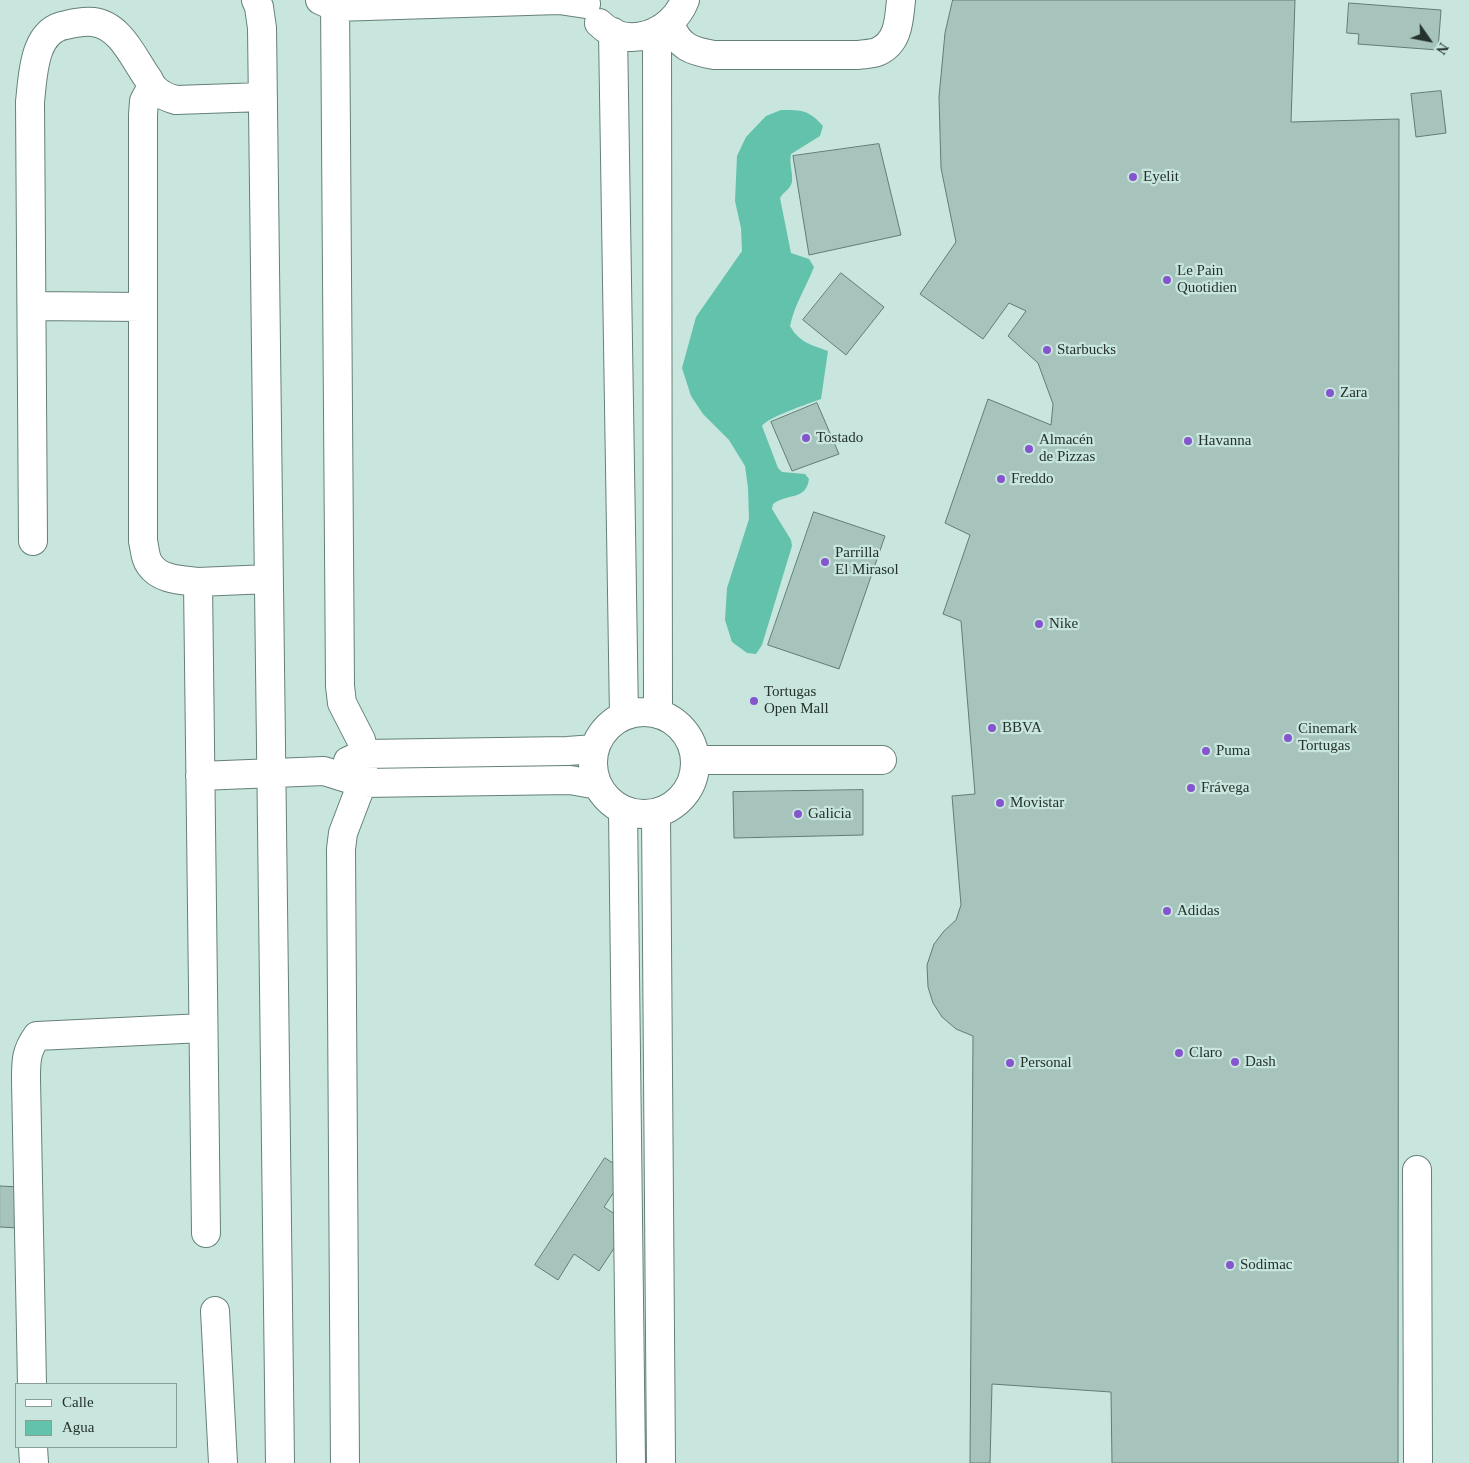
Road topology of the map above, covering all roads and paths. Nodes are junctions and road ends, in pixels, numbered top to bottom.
1 (685, 0) edge
2 (901, 0) edge
3 (263, 2) edge
4 (330, 2) edge
5 (586, 2) edge
6 (663, 28) junction
7 (613, 32) junction
8 (152, 86) junction
9 (263, 97) junction
10 (32, 306) junction
11 (143, 307) junction
12 (33, 541) dead end
13 (269, 579) junction
14 (198, 582) junction
15 (658, 714) junction
16 (624, 716) junction
17 (595, 749) junction
18 (364, 754) junction
19 (695, 760) junction
20 (882, 760) dead end
21 (324, 771) junction
22 (272, 772) junction
23 (200, 776) junction
24 (362, 783) junction
25 (598, 785) junction
26 (623, 810) junction
27 (656, 813) junction
28 (203, 1028) junction
29 (1417, 1170) dead end
30 (206, 1233) dead end
31 (215, 1311) dead end
32 (32, 1383) edge
33 (33, 1448) edge
34 (34, 1463) edge
35 (223, 1463) edge
36 (280, 1463) edge
37 (345, 1463) edge
38 (631, 1463) edge
39 (661, 1463) edge
40 (1418, 1463) edge

1 - 6 lane
2 - 6 lane
3 - 9 lane
4 - 5 lane
4 - 18 lane
5 - 7 lane
6 - 7 lane
6 - 15 lane
7 - 16 lane
8 - 9 lane
8 - 10 lane
8 - 11 lane
9 - 13 lane
10 - 11 lane
10 - 12 lane
11 - 14 lane
13 - 14 lane
13 - 22 lane
14 - 23 lane
15 - 16 lane
15 - 19 lane
16 - 17 lane
17 - 18 lane
17 - 25 lane
18 - 21 lane
18 - 24 lane
19 - 20 lane
19 - 27 lane
21 - 22 lane
21 - 24 lane
22 - 23 lane
22 - 36 lane
23 - 28 lane
24 - 25 lane
24 - 37 lane
25 - 26 lane
26 - 27 lane
26 - 38 lane
27 - 39 lane
28 - 30 lane
28 - 32 lane
29 - 40 lane
31 - 35 lane
33 - 34 lane

